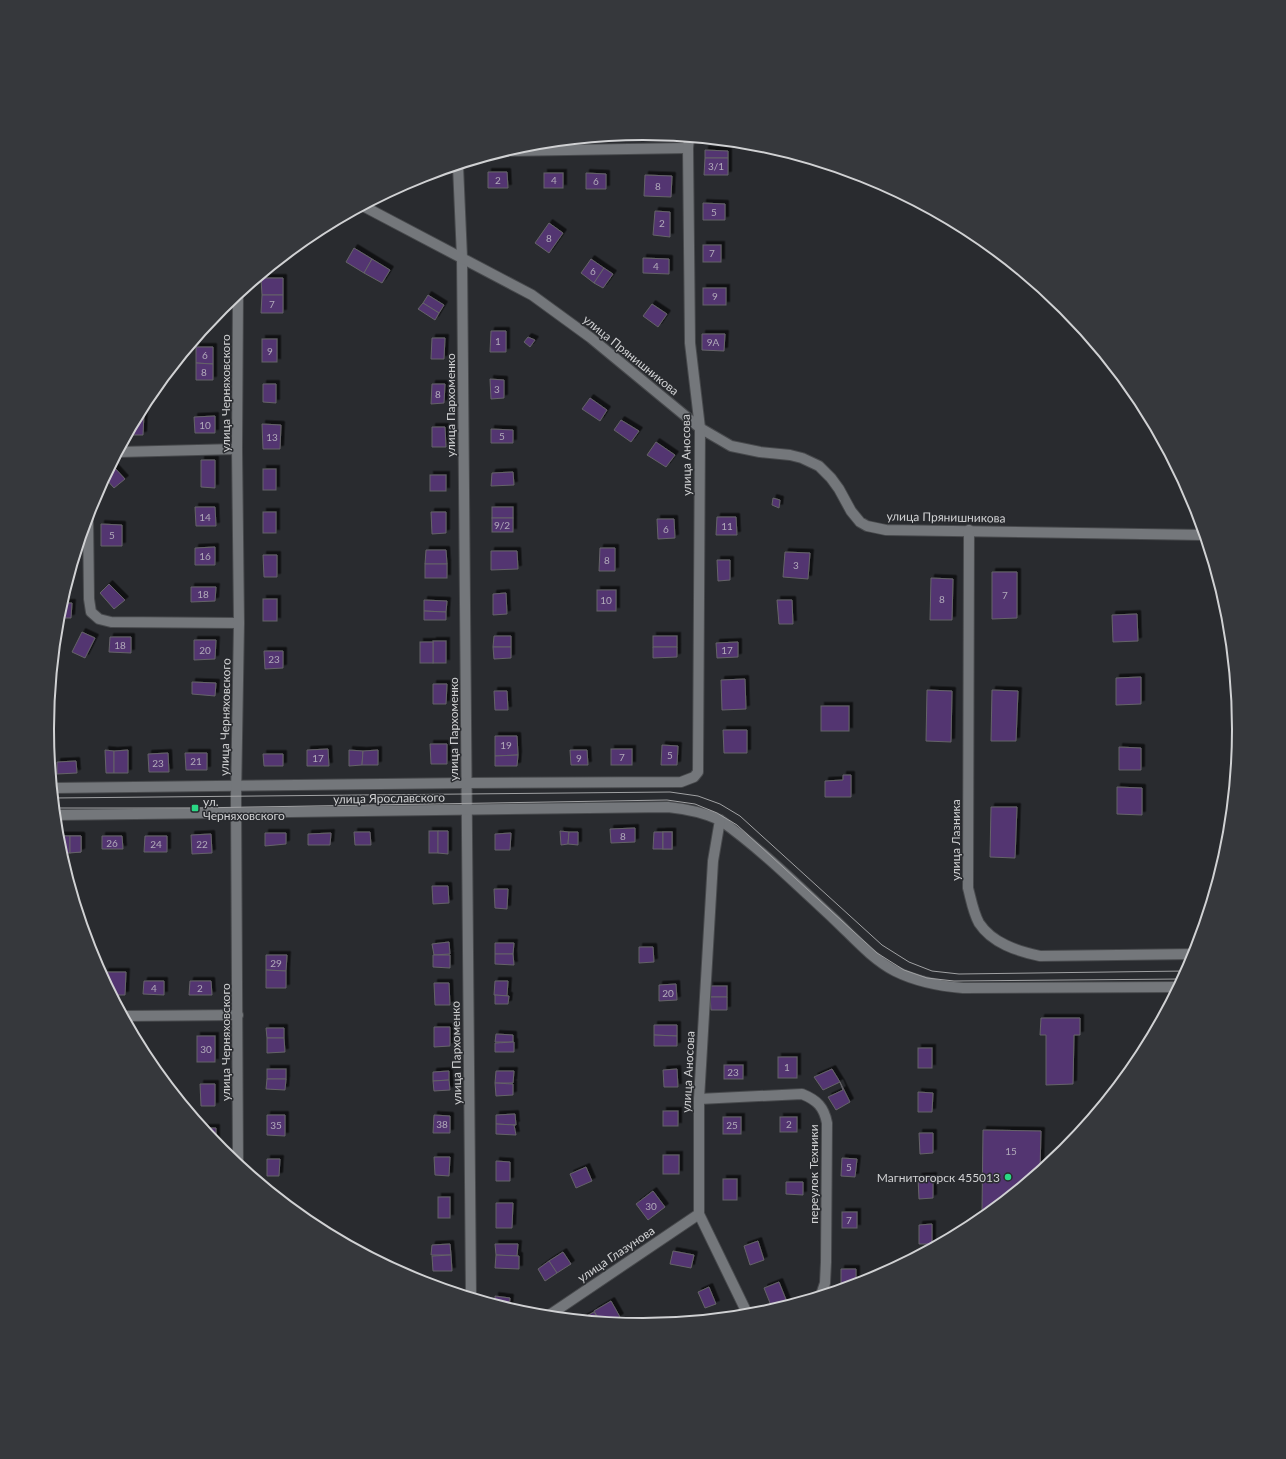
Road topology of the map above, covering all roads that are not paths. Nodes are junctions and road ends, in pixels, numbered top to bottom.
1 (688, 143) edge
2 (545, 149) edge
3 (458, 171) edge
4 (368, 209) edge
5 (462, 257) junction
6 (238, 303) edge
7 (700, 428) junction
8 (237, 448) junction
9 (124, 452) edge
10 (969, 530) junction
11 (88, 532) edge
12 (1199, 535) edge
13 (239, 623) junction
14 (466, 783) junction
15 (236, 786) junction
16 (57, 788) edge
17 (466, 809) junction
18 (60, 815) edge
19 (236, 815) junction
20 (720, 820) junction
21 (1187, 954) edge
22 (1172, 987) edge
23 (238, 1015) junction
24 (129, 1016) edge
25 (699, 1099) junction
26 (238, 1156) edge
27 (699, 1214) junction
28 (823, 1290) edge
29 (471, 1292) edge
30 (745, 1309) edge
31 (555, 1311) edge

1 - 2 street
1 - 7 street, улица Аносова
3 - 5 street, улица Пархоменко
4 - 5 street, улица Прянишникова
5 - 7 street, улица Прянишникова
5 - 14 street, улица Пархоменко
6 - 8 street, улица Черняховского
7 - 10 street, улица Прянишникова
7 - 14 street, улица Аносова
8 - 9 street
8 - 13 street, улица Черняховского
10 - 12 street, улица Прянишникова
10 - 21 street, улица Лазника
11 - 13 street
13 - 15 street, улица Черняховского
14 - 15 street
14 - 17 street, улица Пархоменко
15 - 16 street
15 - 19 street, улица Черняховского
17 - 19 street, улица Ярославского
17 - 20 street, улица Ярославского
17 - 29 street, улица Пархоменко
18 - 19 street, улица Ярославского
19 - 23 street, улица Черняховского
20 - 22 street, улица Ярославского
20 - 25 street, улица Аносова
23 - 24 street
23 - 26 street, улица Черняховского
25 - 27 street, улица Аносова
25 - 28 street, переулок Техники
27 - 30 street, улица Аносова
27 - 31 street, улица Глазунова

